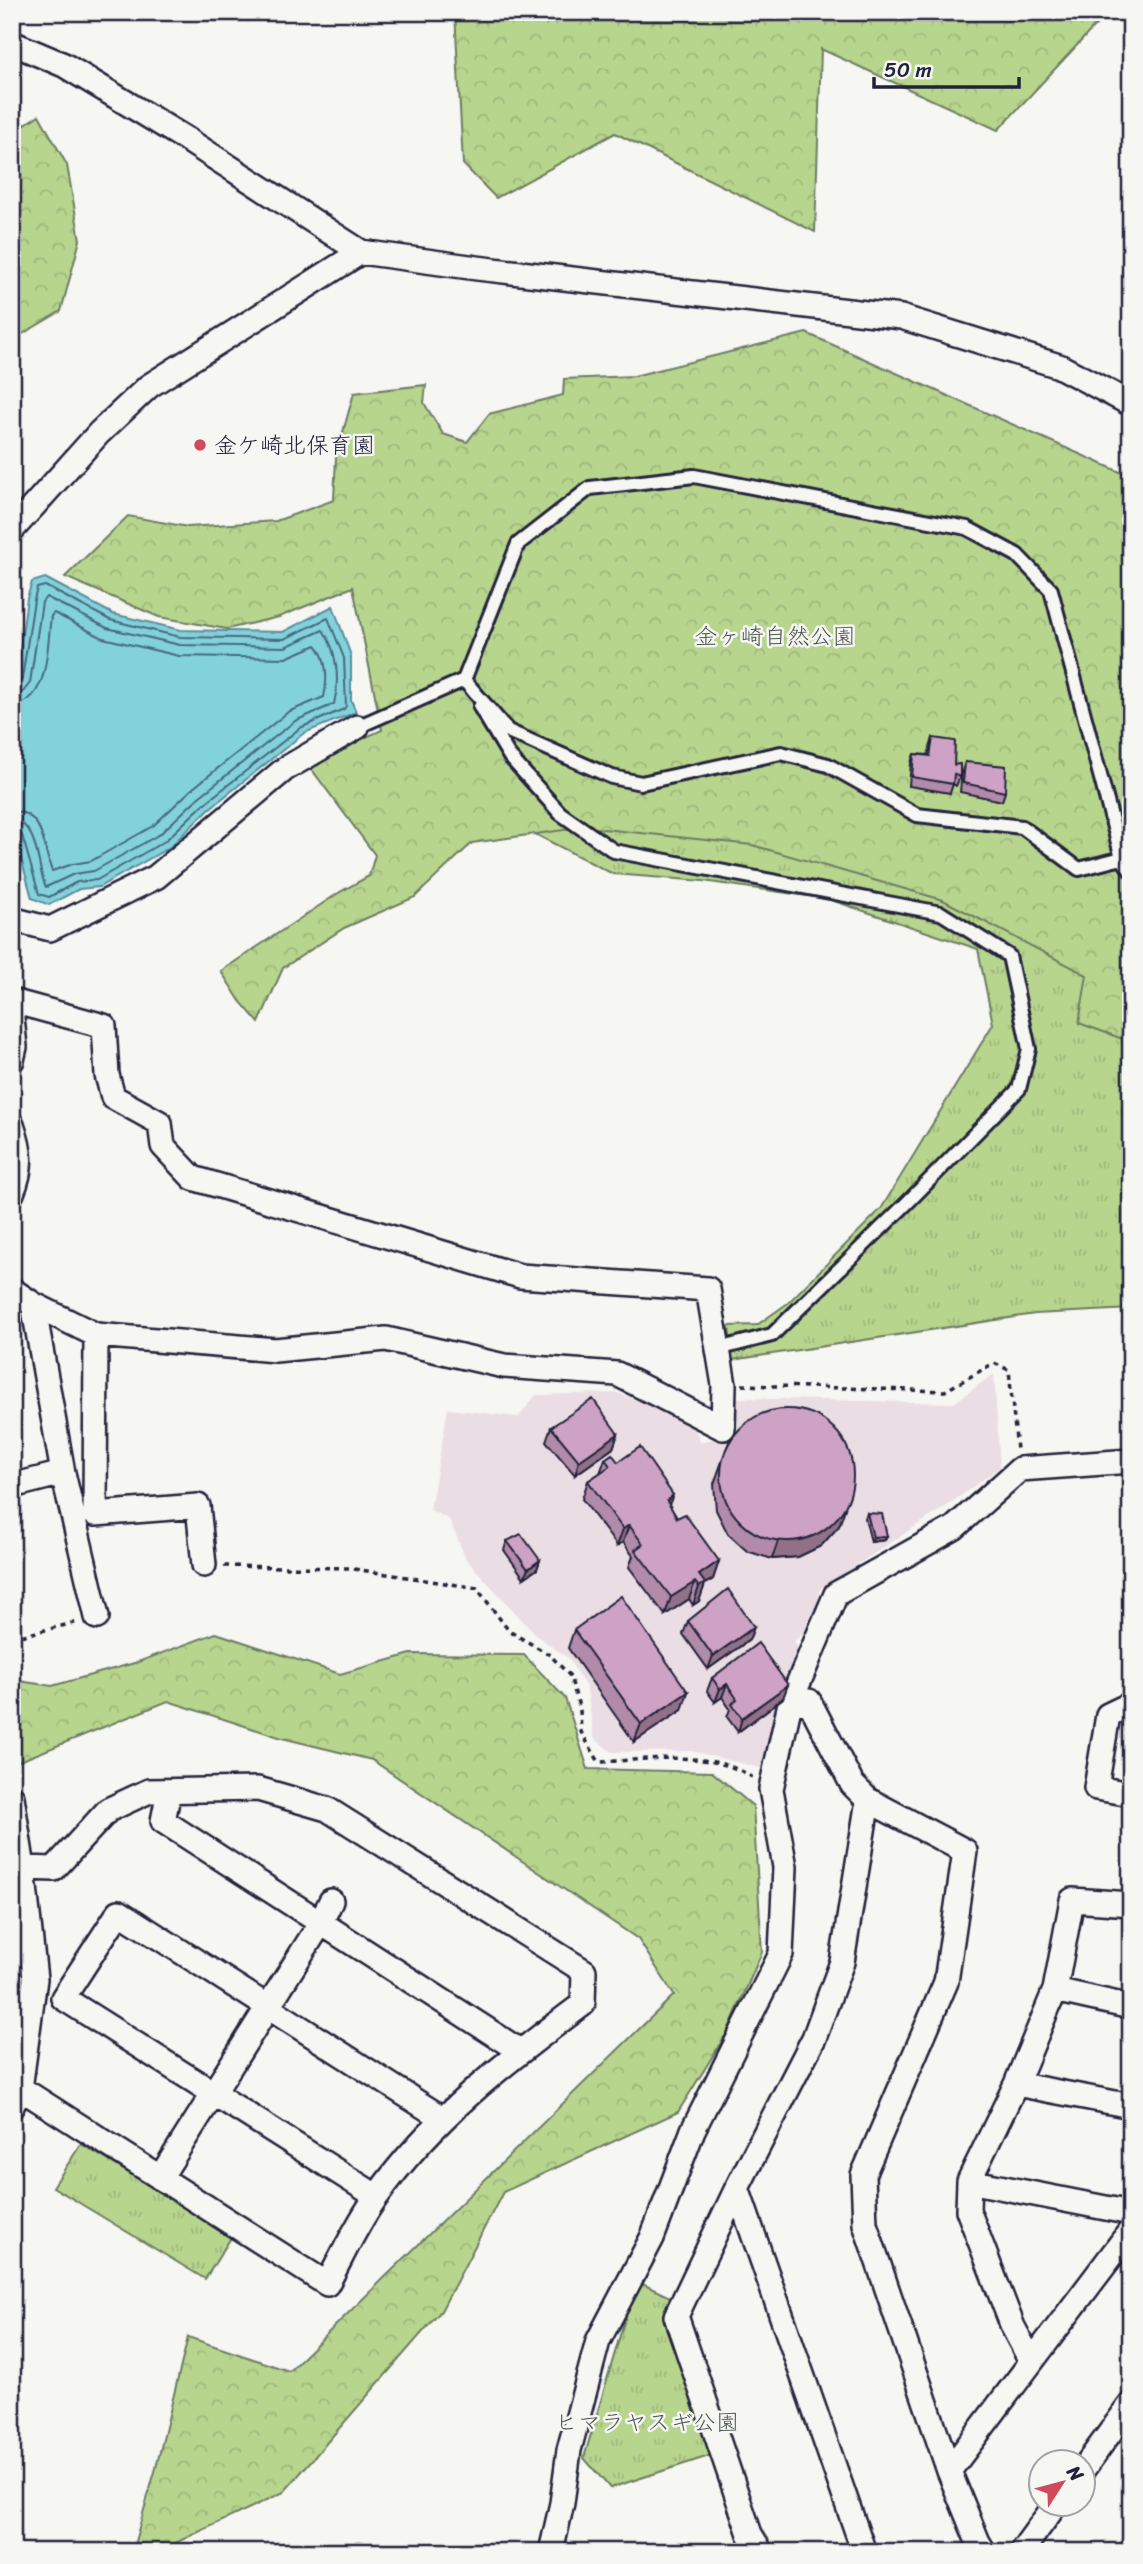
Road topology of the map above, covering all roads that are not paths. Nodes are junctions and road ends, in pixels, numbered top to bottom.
1 (12, 43) edge
2 (361, 252) junction
3 (1131, 404) edge
4 (12, 530) edge
5 (464, 680) junction
6 (358, 727) joint
7 (1122, 858) junction
8 (1131, 871) edge
9 (12, 919) edge
10 (12, 1001) edge
11 (12, 1018) edge
12 (12, 1060) edge
13 (12, 1125) edge
14 (12, 1193) edge
15 (12, 1290) edge
16 (33, 1304) junction
17 (96, 1335) junction
18 (718, 1349) junction
19 (1131, 1461) edge
20 (64, 1473) junction
21 (12, 1486) edge
22 (204, 1565) road end
23 (97, 1617) road end
24 (790, 1703) junction
25 (1131, 1704) edge
26 (169, 1791) junction
27 (1131, 1794) edge
28 (12, 1797) edge
29 (868, 1800) junction
30 (23, 1868) junction
31 (331, 1902) dead end
32 (1131, 1904) edge
33 (320, 1924) junction
34 (1055, 1990) junction
35 (268, 2005) junction
36 (1131, 2007) edge
37 (520, 2051) junction
38 (1016, 2084) junction
39 (15, 2092) edge
40 (213, 2094) junction
41 (1131, 2106) edge
42 (442, 2118) junction
43 (160, 2178) junction
44 (969, 2181) junction
45 (737, 2188) junction
46 (376, 2196) junction
47 (1131, 2213) edge
48 (1131, 2230) edge
49 (1031, 2361) junction
50 (1129, 2410) edge
51 (1098, 2449) edge
52 (949, 2471) junction
53 (1046, 2518) edge
54 (551, 2552) edge
55 (761, 2552) edge
56 (864, 2552) edge
57 (984, 2552) edge
58 (1021, 2552) edge

1 - 2 street
2 - 3 street
2 - 4 street
5 - 6 lane
5 - 7 lane
5 - 7 lane
5 - 18 lane
6 - 9 street
7 - 8 lane
10 - 18 street
11 - 12 street
13 - 14 street
15 - 16 street
16 - 17 street
16 - 20 street
17 - 18 street
17 - 22 street
19 - 24 street
20 - 21 street
20 - 23 street
24 - 29 street
24 - 54 street
25 - 27 street
26 - 30 street
26 - 33 street
26 - 37 street
28 - 30 street
29 - 45 street
29 - 52 street
30 - 39 street
31 - 33 street
32 - 34 street
33 - 35 street
33 - 37 street
34 - 36 street
34 - 38 street
35 - 40 street
35 - 40 street
35 - 42 street
37 - 42 street
38 - 41 street
38 - 44 street
39 - 43 street
40 - 43 street
40 - 46 street
42 - 46 street
43 - 46 street
44 - 47 street
44 - 49 street
45 - 55 street
45 - 56 street
48 - 49 street
49 - 52 street
50 - 51 street
52 - 57 street
53 - 58 street

